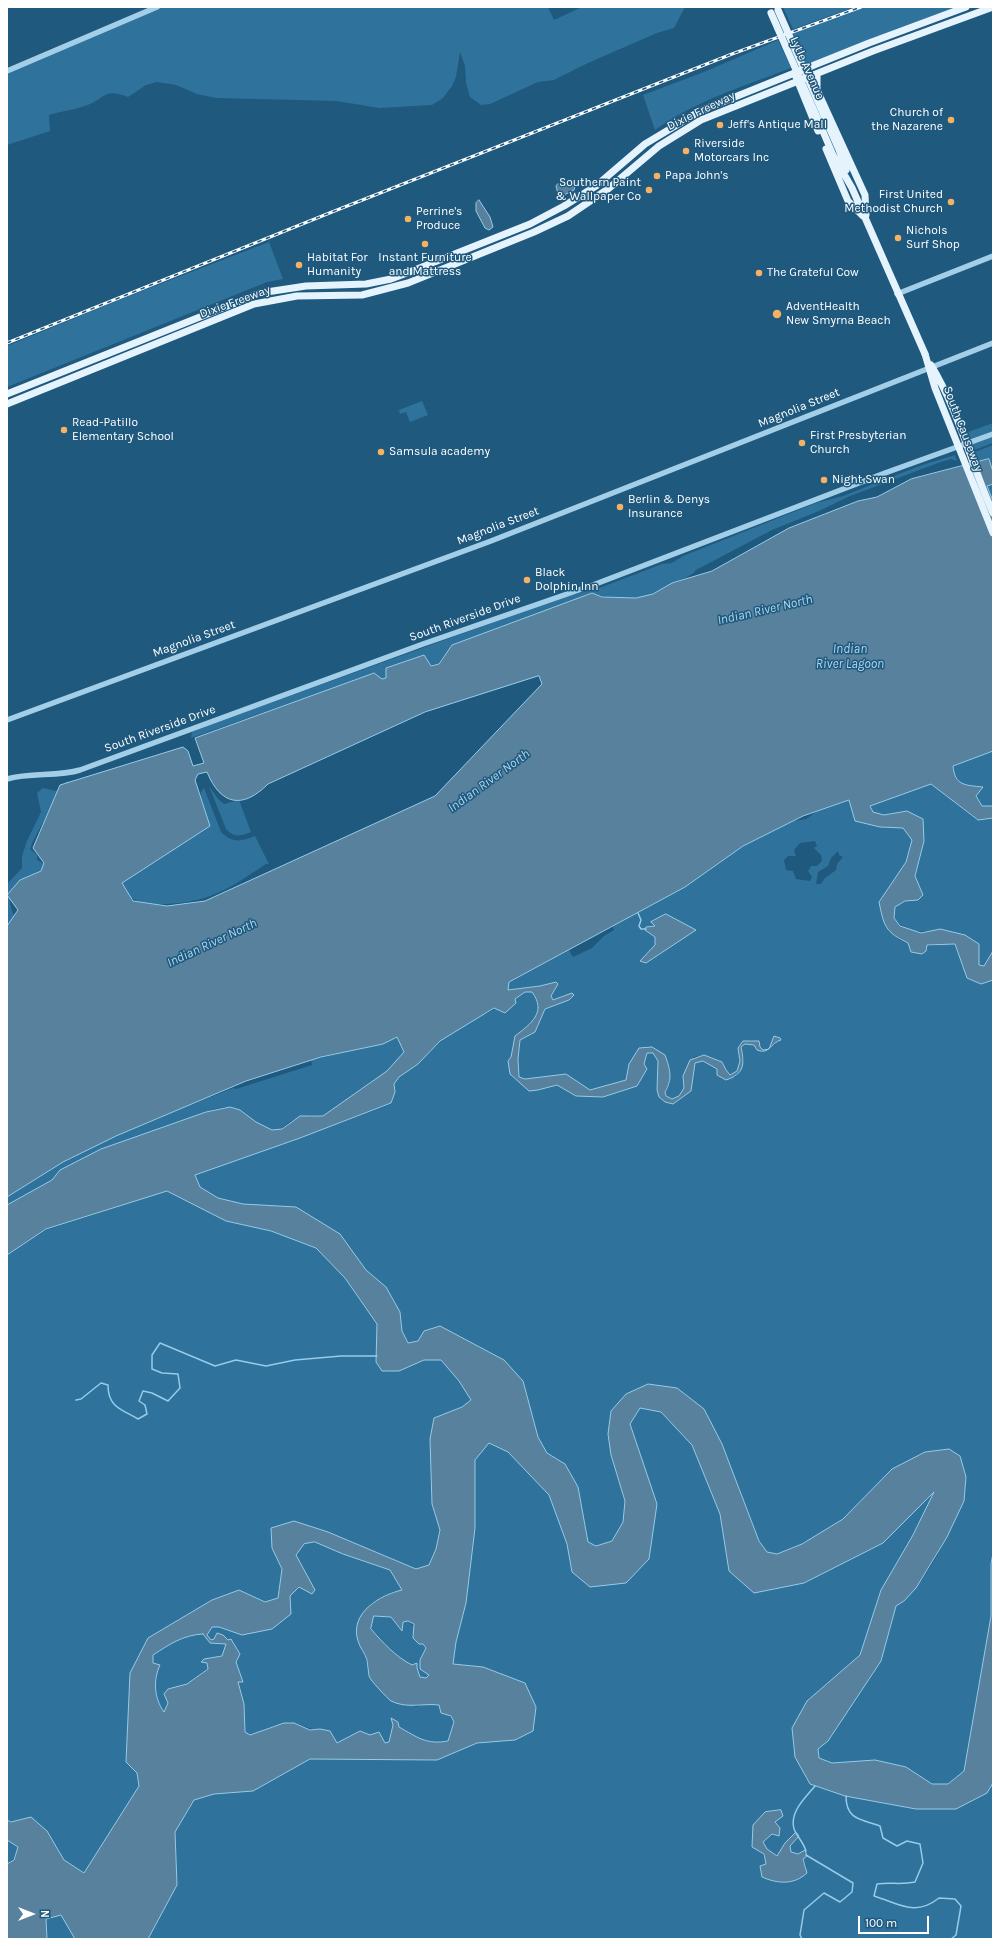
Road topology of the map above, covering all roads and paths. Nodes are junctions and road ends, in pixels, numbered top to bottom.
1 (157, 7) edge
2 (966, 7) edge
3 (993, 7) edge
4 (774, 9) edge
5 (7, 71) edge
6 (797, 72) junction
7 (817, 74) junction
8 (808, 77) junction
9 (796, 82) junction
10 (817, 90) junction
11 (866, 219) junction
12 (993, 256) edge
13 (897, 294) junction
14 (993, 343) edge
15 (925, 354) junction
16 (7, 394) edge
17 (7, 404) edge
18 (993, 434) edge
19 (993, 513) edge
20 (993, 533) edge
21 (7, 720) edge
22 (7, 779) edge

1 - 5 street
2 - 6 main road, Dixie Freeway
3 - 7 main road, Dixie Freeway
4 - 11 main road, Lytle Avenue, bridge
6 - 8 main road
6 - 9 main road
6 - 16 main road, Dixie Freeway
7 - 8 main road, Dixie Freeway
7 - 10 main road
8 - 9 main road, Dixie Freeway
8 - 10 main road
9 - 11 main road
9 - 17 main road, Dixie Freeway
10 - 11 main road
11 - 13 main road, Lytle Avenue
12 - 13 street
13 - 15 main road, South Causeway
14 - 21 street, Magnolia Street
15 - 19 main road, South Causeway, bridge
15 - 20 main road, South Causeway, bridge
18 - 22 street, South Riverside Drive

